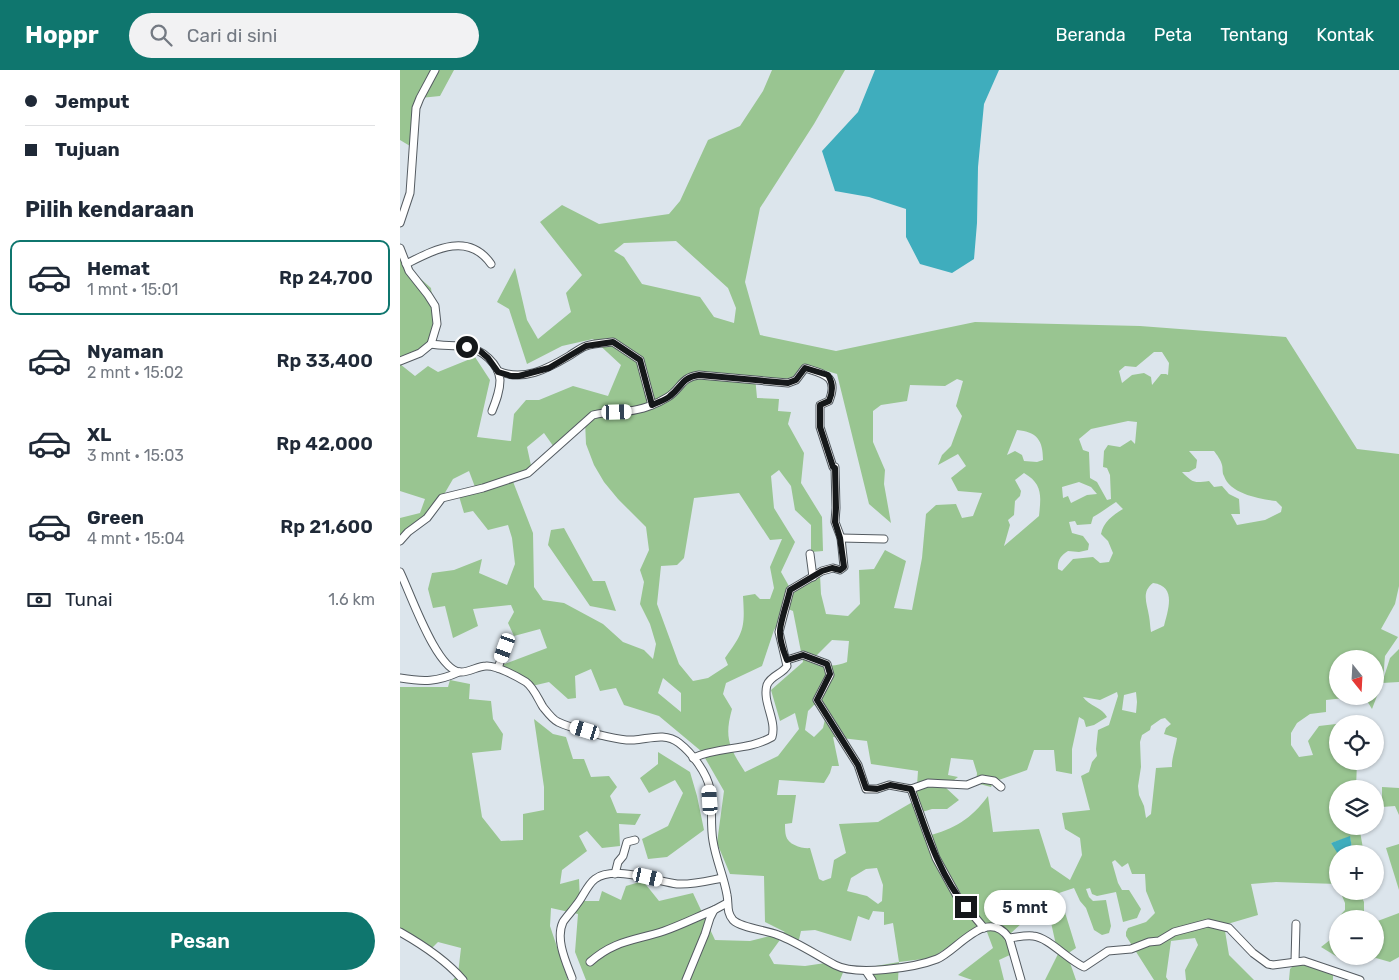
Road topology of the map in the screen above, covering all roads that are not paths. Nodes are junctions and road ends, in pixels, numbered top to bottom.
1 (435, 70) edge
2 (400, 223) edge
3 (400, 248) edge
4 (406, 264) junction
5 (491, 264) dead end
6 (431, 344) junction
7 (400, 361) edge
8 (498, 372) junction
9 (652, 405) junction
10 (492, 410) dead end
11 (840, 538) junction
12 (884, 539) dead end
13 (400, 541) edge
14 (810, 554) dead end
15 (400, 572) edge
16 (812, 577) junction
17 (505, 648) dead end
18 (787, 660) junction
19 (498, 668) junction
20 (460, 672) junction
21 (400, 678) edge
22 (693, 758) junction
23 (1001, 787) dead end
24 (911, 789) junction
25 (635, 840) dead end
26 (615, 874) junction
27 (722, 878) junction
28 (727, 903) junction
29 (714, 910) junction
30 (1296, 924) dead end
31 (984, 928) junction
32 (400, 932) edge
33 (1009, 938) junction
34 (1295, 961) junction
35 (590, 962) dead end
36 (866, 971) junction
37 (572, 978) dead end
38 (464, 980) edge
39 (686, 980) edge
40 (872, 980) edge
41 (1020, 980) edge
42 (1360, 980) edge

1 - 2 street
3 - 4 street
4 - 5 street
4 - 6 street
6 - 7 street
6 - 8 street
8 - 9 street
8 - 10 street
9 - 11 street
9 - 13 street
11 - 12 street
11 - 16 street
14 - 16 street
15 - 20 street
16 - 18 street
17 - 19 street
18 - 22 street
18 - 24 street
19 - 20 street
19 - 22 street
20 - 21 street
22 - 27 street
23 - 24 street
24 - 31 street
25 - 26 street
26 - 27 street
26 - 37 street
27 - 28 street
28 - 29 street
28 - 36 street
29 - 35 street
29 - 39 street
30 - 34 street
31 - 33 street
31 - 36 street
32 - 38 street
33 - 34 street
33 - 41 street
34 - 42 street
36 - 40 street

